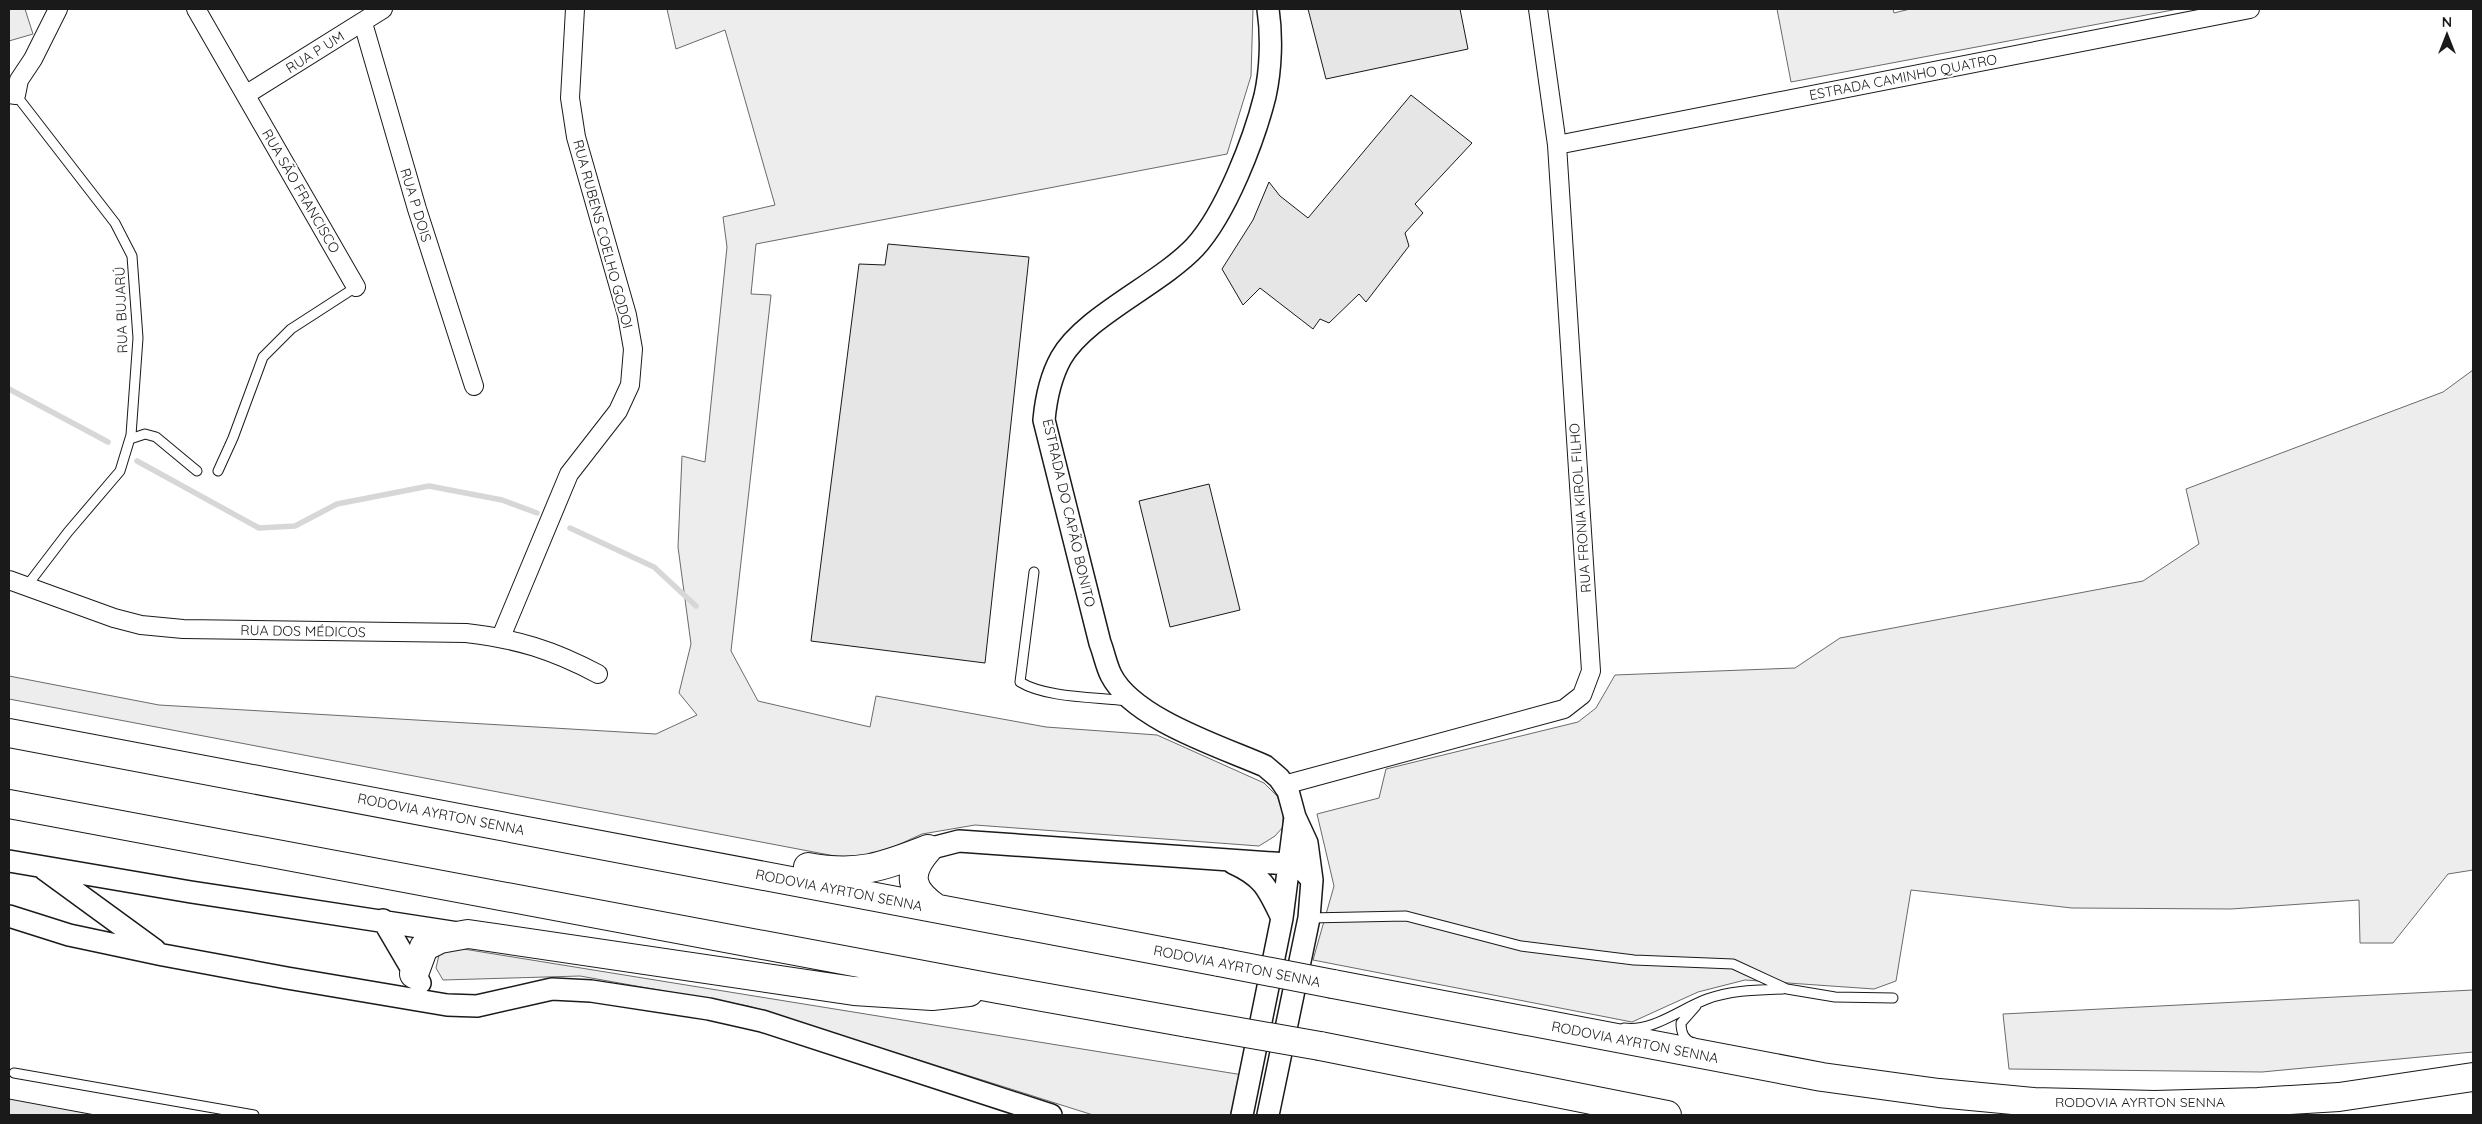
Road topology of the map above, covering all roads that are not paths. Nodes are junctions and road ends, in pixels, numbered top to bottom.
1 (58, 9) edge
2 (196, 9) edge
3 (383, 9) edge
4 (575, 9) edge
5 (1268, 9) edge
6 (1538, 9) edge
7 (2250, 9) edge
8 (363, 23) junction
9 (247, 94) junction
10 (13, 95) edge
11 (1557, 145) junction
12 (356, 287) joint
13 (474, 386) dead end
14 (130, 439) junction
15 (197, 471) dead end
16 (218, 471) dead end
17 (1034, 572) dead end
18 (9, 580) edge
19 (26, 587) junction
20 (501, 637) junction
21 (598, 674) dead end
22 (1135, 702) junction
23 (9, 734) edge
24 (1284, 785) junction
25 (9, 804) edge
26 (421, 811) junction
27 (1295, 817) junction
28 (928, 849) junction
29 (9, 861) edge
30 (1228, 861) junction
31 (1288, 864) junction
32 (40, 866) junction
33 (1312, 880) junction
34 (936, 908) junction
35 (9, 916) edge
36 (1282, 918) junction
37 (1309, 918) junction
38 (383, 920) junction
39 (468, 934) junction
40 (163, 955) junction
41 (414, 974) junction
42 (998, 989) junction
43 (1787, 989) junction
44 (1893, 998) dead end
45 (1698, 1003) junction
46 (447, 1004) junction
47 (1494, 1004) dead end
48 (1438, 1005) junction
49 (1617, 1027) dead end
50 (14, 1073) dead end
51 (1822, 1077) junction
52 (2473, 1077) edge
53 (1511, 1084) junction
54 (254, 1115) edge
55 (1051, 1115) edge
56 (1242, 1115) edge
57 (1268, 1115) edge
58 (1583, 1115) edge
59 (1667, 1115) edge

1 - 10 street
2 - 9 street, RUA SÃO FRANCISCO
3 - 8 street, RUA P UM
4 - 20 street, RUA RUBENS COELHO GODOI
5 - 22 street, ESTRADA DO CAPÃO BONITO
6 - 11 street, RUA FRONIA KIROL FILHO
7 - 11 street, ESTRADA CAMINHO QUATRO
8 - 9 street, RUA P UM
8 - 13 street, RUA P DOIS
9 - 12 street, RUA SÃO FRANCISCO
10 - 14 lane, RUA BUJARÚ
11 - 24 street, RUA FRONIA KIROL FILHO
12 - 16 lane
14 - 15 lane
14 - 19 lane, RUA BUJARÚ
17 - 22 lane
18 - 19 street, RUA DOS MÉDICOS
19 - 20 street, RUA DOS MÉDICOS
20 - 21 street, RUA DOS MÉDICOS
22 - 24 street, ESTRADA DO CAPÃO BONITO
23 - 26 highway, RODOVIA AYRTON SENNA
24 - 27 street, ESTRADA DO CAPÃO BONITO
25 - 42 highway
26 - 28 highway
26 - 34 highway, RODOVIA AYRTON SENNA
27 - 31 street, ESTRADA DO CAPÃO BONITO
27 - 33 street, ESTRADA DO CAPÃO BONITO
28 - 30 street
28 - 34 highway
29 - 32 street
30 - 31 street
30 - 36 street
31 - 33 street
31 - 36 street, ESTRADA DO CAPÃO BONITO
32 - 38 street
32 - 40 street
33 - 37 street, ESTRADA DO CAPÃO BONITO
34 - 48 highway, RODOVIA AYRTON SENNA, bridge
35 - 40 street
36 - 56 street, ESTRADA DO CAPÃO BONITO
37 - 43 lane
37 - 57 street, ESTRADA DO CAPÃO BONITO
38 - 39 street
38 - 41 street
39 - 41 highway
39 - 42 highway
40 - 46 street
41 - 46 street
42 - 53 highway, bridge
43 - 44 lane
43 - 45 lane
45 - 49 lane
45 - 51 lane
46 - 55 street
47 - 48 lane
48 - 51 highway, RODOVIA AYRTON SENNA
50 - 54 lane
51 - 52 highway, RODOVIA AYRTON SENNA
53 - 58 highway
53 - 59 highway

